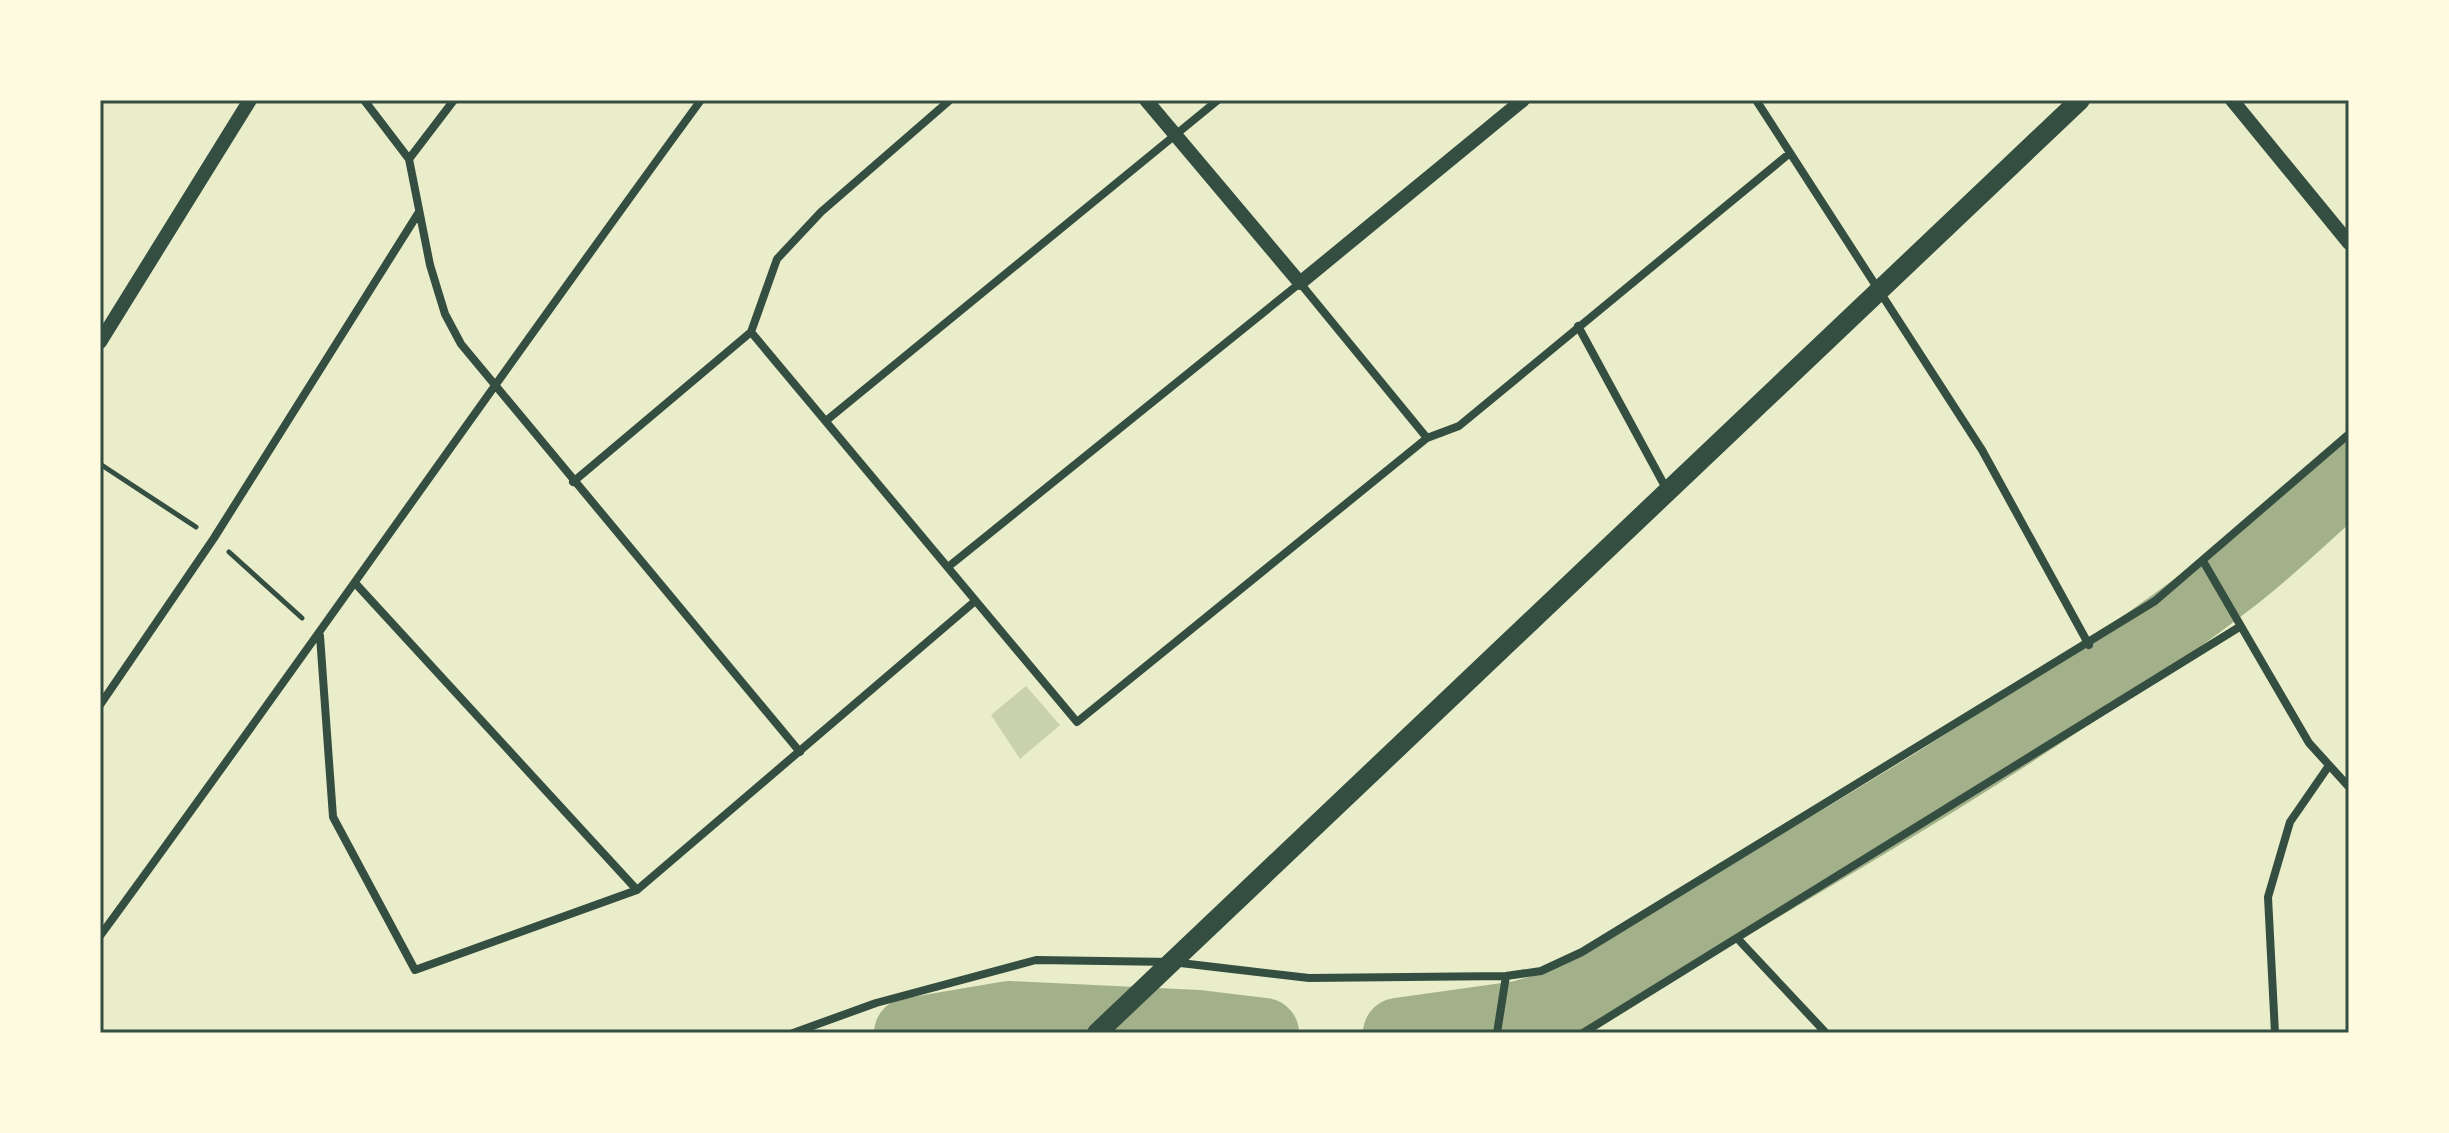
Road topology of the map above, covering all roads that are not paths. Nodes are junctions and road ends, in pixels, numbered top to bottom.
1 (250, 100) edge
2 (364, 100) edge
3 (454, 100) edge
4 (701, 100) edge
5 (950, 100) edge
6 (1146, 100) edge
7 (1218, 100) edge
8 (1523, 100) edge
9 (1756, 100) edge
10 (2080, 100) edge
11 (2232, 100) edge
12 (1174, 134) junction
13 (1790, 153) junction
14 (409, 159) junction
15 (420, 212) junction
16 (2349, 243) edge
17 (1300, 283) junction
18 (1878, 288) junction
19 (1578, 326) junction
20 (751, 332) junction
21 (100, 342) edge
22 (494, 381) junction
23 (827, 420) junction
24 (2349, 434) edge
25 (1427, 438) junction
26 (573, 482) junction
27 (1667, 490) junction
28 (2203, 561) junction
29 (948, 567) junction
30 (356, 584) junction
31 (974, 602) junction
32 (2241, 626) junction
33 (320, 635) junction
34 (2089, 645) junction
35 (100, 705) edge
36 (800, 752) junction
37 (2328, 767) junction
38 (2349, 787) edge
39 (637, 890) junction
40 (100, 936) edge
41 (1737, 938) junction
42 (1172, 962) junction
43 (1506, 976) junction
44 (793, 1033) edge
45 (1097, 1033) edge
46 (1497, 1033) edge
47 (1583, 1033) edge
48 (1826, 1033) edge
49 (2275, 1033) edge

1 - 21 street
2 - 14 street
3 - 14 street
4 - 22 street
5 - 20 street
6 - 12 street
7 - 12 street
8 - 17 street
9 - 13 street
10 - 18 main road
11 - 16 street
12 - 17 street
12 - 23 street
13 - 18 street
13 - 19 street
14 - 15 street
15 - 22 street
15 - 35 street
17 - 25 street
17 - 29 street
18 - 27 main road
18 - 34 street
19 - 25 street
19 - 27 street
20 - 23 street
20 - 26 street
22 - 26 street
22 - 30 street
23 - 29 street
24 - 28 street
25 - 31 street
26 - 36 street
27 - 42 main road
28 - 32 street
28 - 34 street
29 - 31 street
30 - 33 street
30 - 39 street
31 - 36 street
32 - 37 street
32 - 41 street
33 - 39 street
33 - 40 street
34 - 43 street
36 - 39 street
37 - 38 street
37 - 49 street
41 - 47 street
41 - 48 street
42 - 43 street
42 - 44 street
42 - 45 main road
43 - 46 street

